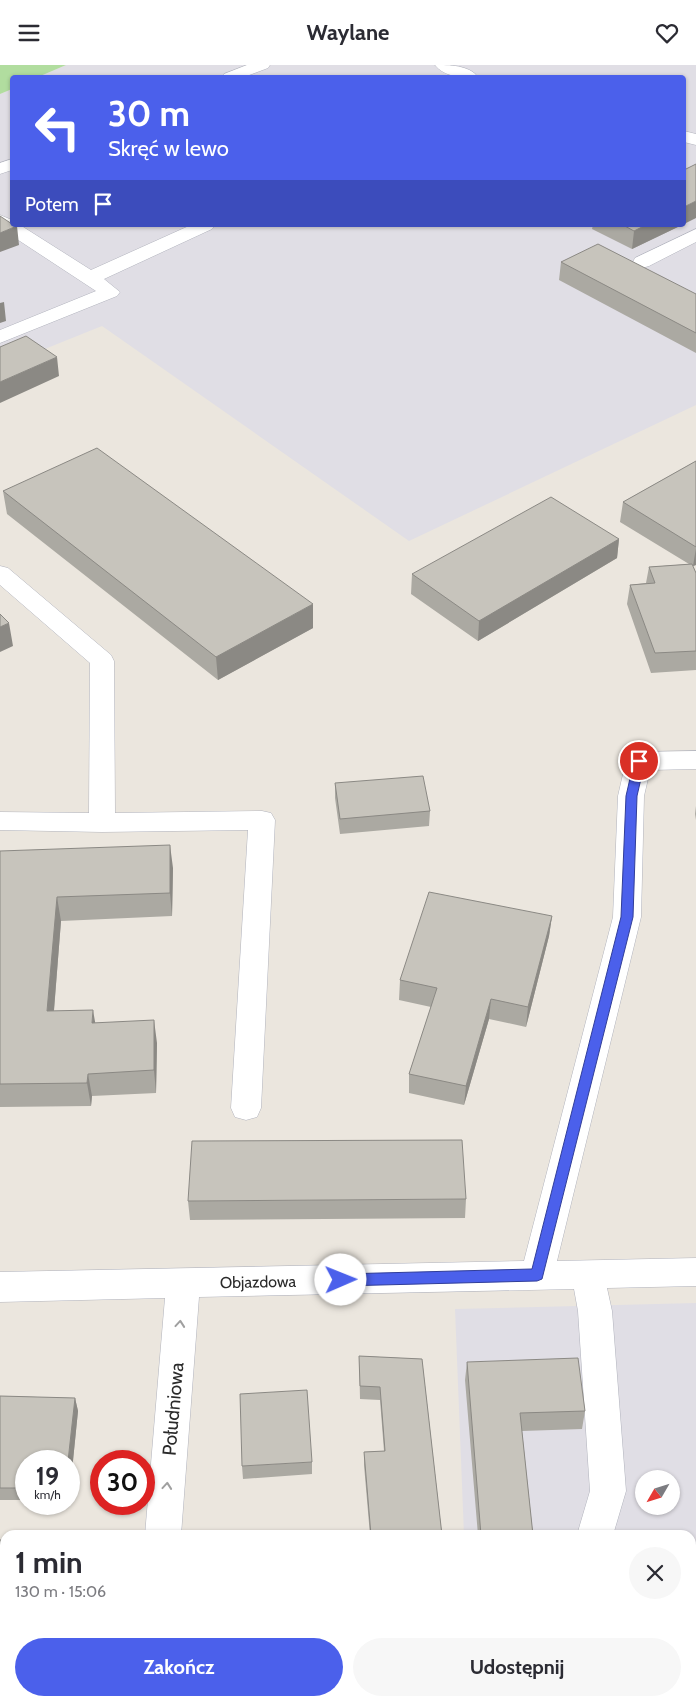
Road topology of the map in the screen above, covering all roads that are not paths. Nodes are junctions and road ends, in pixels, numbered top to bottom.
1 (262, 65) edge
2 (443, 65) edge
3 (235, 75) edge
4 (466, 75) edge
5 (11, 227) edge
6 (202, 227) edge
7 (696, 235) edge
8 (642, 262) dead end
9 (90, 278) junction
10 (0, 337) edge
11 (0, 573) edge
12 (696, 760) edge
13 (0, 821) edge
14 (102, 823) junction
15 (246, 1108) dead end
16 (696, 1272) edge
17 (587, 1274) junction
18 (537, 1275) junction
19 (183, 1283) junction
20 (0, 1287) edge
21 (163, 1530) edge
22 (596, 1530) edge

1 - 3 street
2 - 4 street
5 - 9 street
6 - 9 street
7 - 8 street
9 - 10 street
11 - 14 street
12 - 18 street
13 - 14 street
14 - 15 street
16 - 17 street, Objazdowa
17 - 18 street, Objazdowa
17 - 22 street
18 - 19 street, Objazdowa
19 - 20 street, Objazdowa
21 -> 19 street, Południowa

